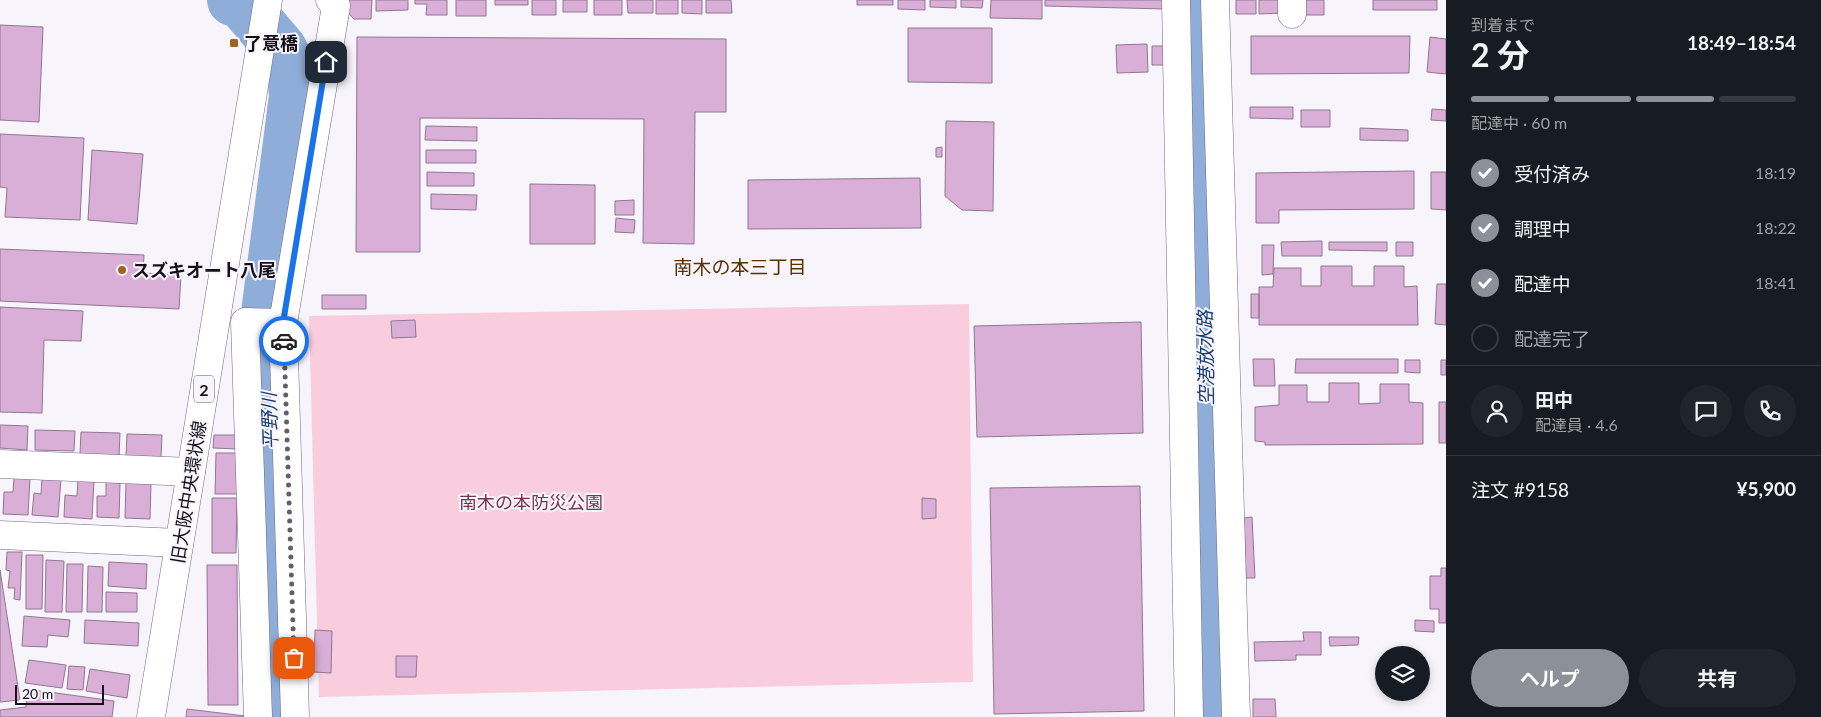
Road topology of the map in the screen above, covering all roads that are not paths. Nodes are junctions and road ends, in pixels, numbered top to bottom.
1 (268, 0) edge
2 (330, 0) edge
3 (1176, 0) edge
4 (1215, 0) edge
5 (283, 323) junction
6 (0, 464) edge
7 (191, 472) junction
8 (0, 536) edge
9 (179, 544) junction
10 (151, 717) edge
11 (258, 717) edge
12 (295, 717) edge
13 (1189, 717) edge
14 (1236, 717) edge

1 - 7 street, 旧大阪中央環状線 / 2
2 - 5 street
3 - 13 street
4 - 14 street
5 - 11 street
5 - 12 street
6 - 7 street
7 - 9 street, 旧大阪中央環状線 / 2
8 - 9 street
9 - 10 street, 旧大阪中央環状線 / 2

